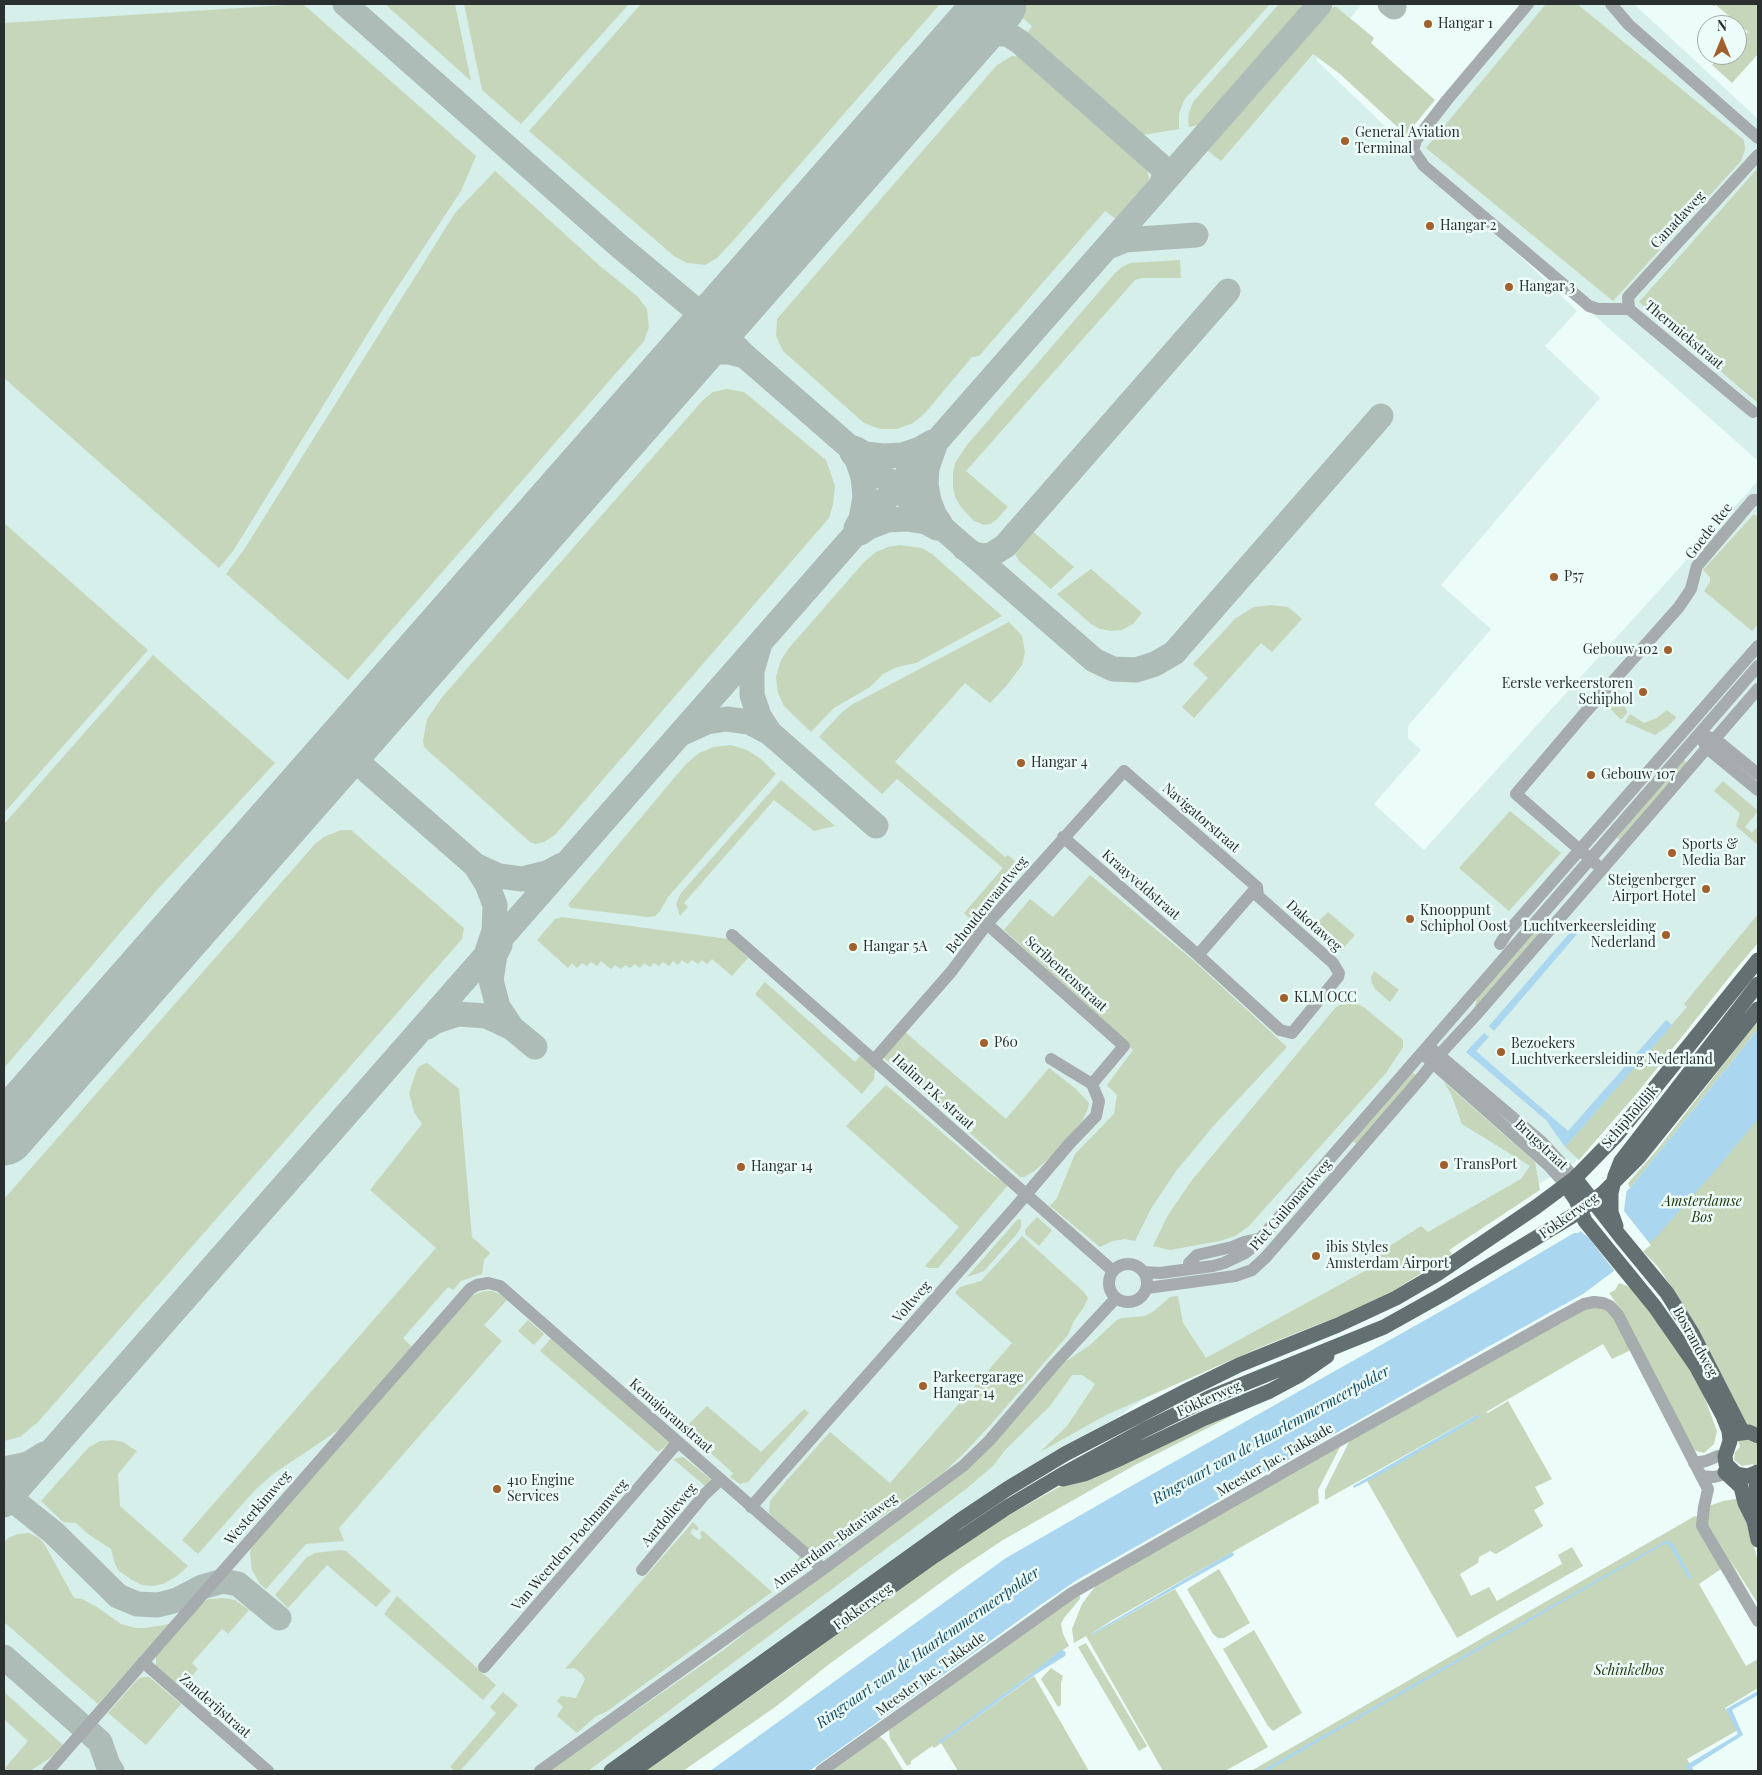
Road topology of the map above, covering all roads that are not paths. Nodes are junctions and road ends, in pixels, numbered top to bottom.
1 (1528, 4) edge
2 (1611, 4) edge
3 (1758, 138) edge
4 (1758, 155) edge
5 (1629, 309) junction
6 (1752, 412) dead end
7 (1758, 500) edge
8 (1758, 646) edge
9 (1758, 666) edge
10 (1758, 689) edge
11 (1699, 734) junction
12 (1711, 744) junction
13 (1124, 771) joint
14 (1758, 774) edge
15 (1758, 790) edge
16 (1064, 837) junction
17 (1580, 849) junction
18 (1591, 859) junction
19 (1602, 869) junction
20 (1257, 887) junction
21 (1554, 903) junction
22 (1564, 912) junction
23 (987, 924) junction
24 (732, 935) dead end
25 (1500, 944) dead end
26 (1198, 955) junction
27 (1758, 960) edge
28 (1758, 984) edge
29 (1465, 1005) junction
30 (1758, 1009) edge
31 (1476, 1015) junction
32 (1452, 1042) junction
33 (1426, 1050) junction
34 (1051, 1059) dead end
35 (1436, 1059) junction
36 (874, 1060) junction
37 (1446, 1068) junction
38 (1421, 1078) junction
39 (1092, 1084) junction
40 (1571, 1185) junction
41 (1026, 1194) junction
42 (1605, 1205) junction
43 (1560, 1216) junction
44 (1583, 1219) junction
45 (1262, 1238) junction
46 (1185, 1266) junction
47 (1624, 1270) joint
48 (1113, 1271) junction
49 (1144, 1272) junction
50 (500, 1286) joint
51 (1147, 1288) junction
52 (1116, 1298) junction
53 (1732, 1436) junction
54 (1758, 1436) edge
55 (678, 1442) junction
56 (1718, 1456) junction
57 (1694, 1463) junction
58 (1757, 1473) edge
59 (1731, 1475) junction
60 (1701, 1476) junction
61 (720, 1480) junction
62 (1047, 1483) junction
63 (751, 1507) junction
64 (1754, 1521) junction
65 (1758, 1540) edge
66 (823, 1569) junction
67 (642, 1570) dead end
68 (1758, 1621) edge
69 (143, 1662) junction
70 (484, 1666) dead end
71 (48, 1771) edge
72 (268, 1771) edge
73 (540, 1771) edge
74 (611, 1771) edge
75 (633, 1771) edge
76 (821, 1771) edge

1 - 5 street, Thermiekstraat
2 - 3 street
4 - 5 street, Canadaweg
5 - 6 street, Thermiekstraat
7 - 17 street, Goede Ree
8 - 17 street
9 - 11 street, Piet Guilonardweg
10 - 12 street, Piet Guilonardweg
11 - 12 street
11 - 18 street, Piet Guilonardweg
12 - 14 street
12 - 15 street
12 - 19 street, Piet Guilonardweg
13 - 16 street, Behoudenvaartweg
13 - 20 street, Navigatorstraat
16 - 23 street, Behoudenvaartweg
16 - 26 street, Kraayveldstraat
17 - 18 street
17 - 25 street
18 - 19 street
18 - 21 street, Piet Guilonardweg
19 - 22 street, Piet Guilonardweg
20 - 26 street
20 - 26 street, Dakotaweg
21 - 22 street
21 - 29 street, Piet Guilonardweg
22 - 31 street, Piet Guilonardweg
23 - 36 street, Behoudenvaartweg
23 - 39 street, Scribentenstraat
24 - 36 street, Halim P.K. straat
27 - 40 main road, Schipholdijk
28 - 42 main road
29 - 31 street
29 - 33 street, Piet Guilonardweg
30 - 62 main road, Fokkerweg
31 - 32 street, Piet Guilonardweg
32 - 35 street, Piet Guilonardweg
32 - 37 street
33 - 35 street, Brugstraat
33 - 45 street, Piet Guilonardweg
34 - 39 street
35 - 37 street, Brugstraat
35 - 38 street, Piet Guilonardweg
36 - 41 street, Halim P.K. straat
37 - 38 street
37 - 40 street, Brugstraat
38 - 51 street, Piet Guilonardweg
39 - 41 street, Voltweg
40 - 42 main road, Brugstraat
40 - 43 main road
40 - 44 main road, Brugstraat
40 - 74 main road, Fokkerweg
41 - 48 street, Halim P.K. straat
41 - 63 street, Voltweg
42 - 53 main road, Bosrandweg
43 - 44 main road
43 - 62 main road
44 - 47 main road, Brugstraat
45 - 46 street, Piet Guilonardweg
45 - 46 street, Piet Guilonardweg
46 - 49 street, Piet Guilonardweg
47 - 53 main road, Bosrandweg
48 - 49 street
48 - 52 street
49 - 51 street
50 - 55 street, Kemajoranstraat
50 - 69 street, Westerkimweg
51 - 52 street
52 - 66 street, Amsterdam-Bataviaweg
53 - 54 main road
53 - 56 main road
53 - 59 main road
55 - 61 street, Kemajoranstraat
55 - 70 street, Van Weerden-Poelmanweg
56 - 57 street
56 - 59 main road
57 - 60 street, Meester Jac. Takkade
57 - 76 street, Meester Jac. Takkade
58 - 59 main road
58 - 64 main road
59 - 60 street
59 - 64 main road
60 - 68 street
61 - 63 street, Kemajoranstraat
61 - 67 street, Aardolieweg
62 - 75 main road, Fokkerweg
63 - 66 street, Kemajoranstraat
64 - 65 main road
66 - 73 street, Amsterdam-Bataviaweg
69 - 71 street, Westerkimweg
69 - 72 street, Zanderijstraat

